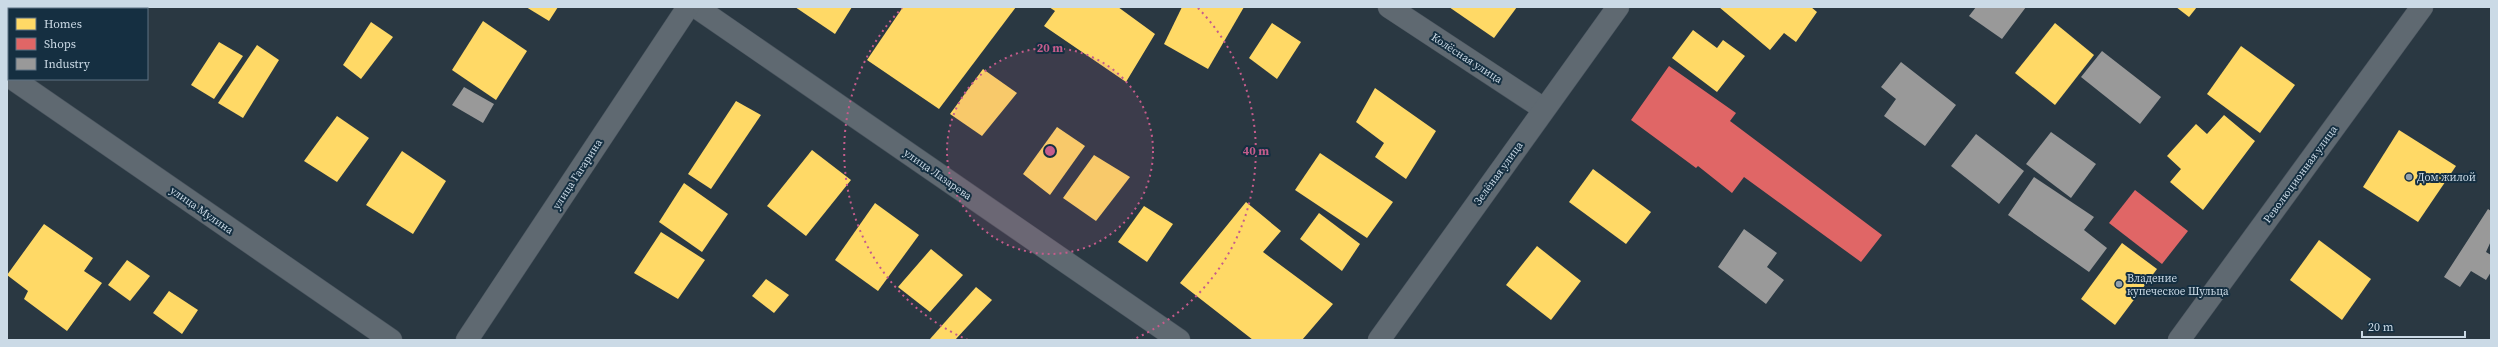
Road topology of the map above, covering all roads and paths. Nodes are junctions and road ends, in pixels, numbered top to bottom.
1 (688, 7) edge
2 (696, 7) edge
3 (1389, 7) edge
4 (1618, 7) edge
5 (2422, 7) edge
6 (14, 80) edge
7 (1544, 110) junction
8 (392, 340) edge
9 (467, 340) edge
10 (1179, 340) edge
11 (1379, 340) edge
12 (2179, 340) edge

1 - 9 street, улица Гагарина
2 - 10 street, улица Лазарева
3 - 7 street, Колёсная улица
4 - 7 street, Зелёная улица
5 - 12 street, Революционная улица
6 - 8 street, улица Мулина
7 - 11 street, Зелёная улица

